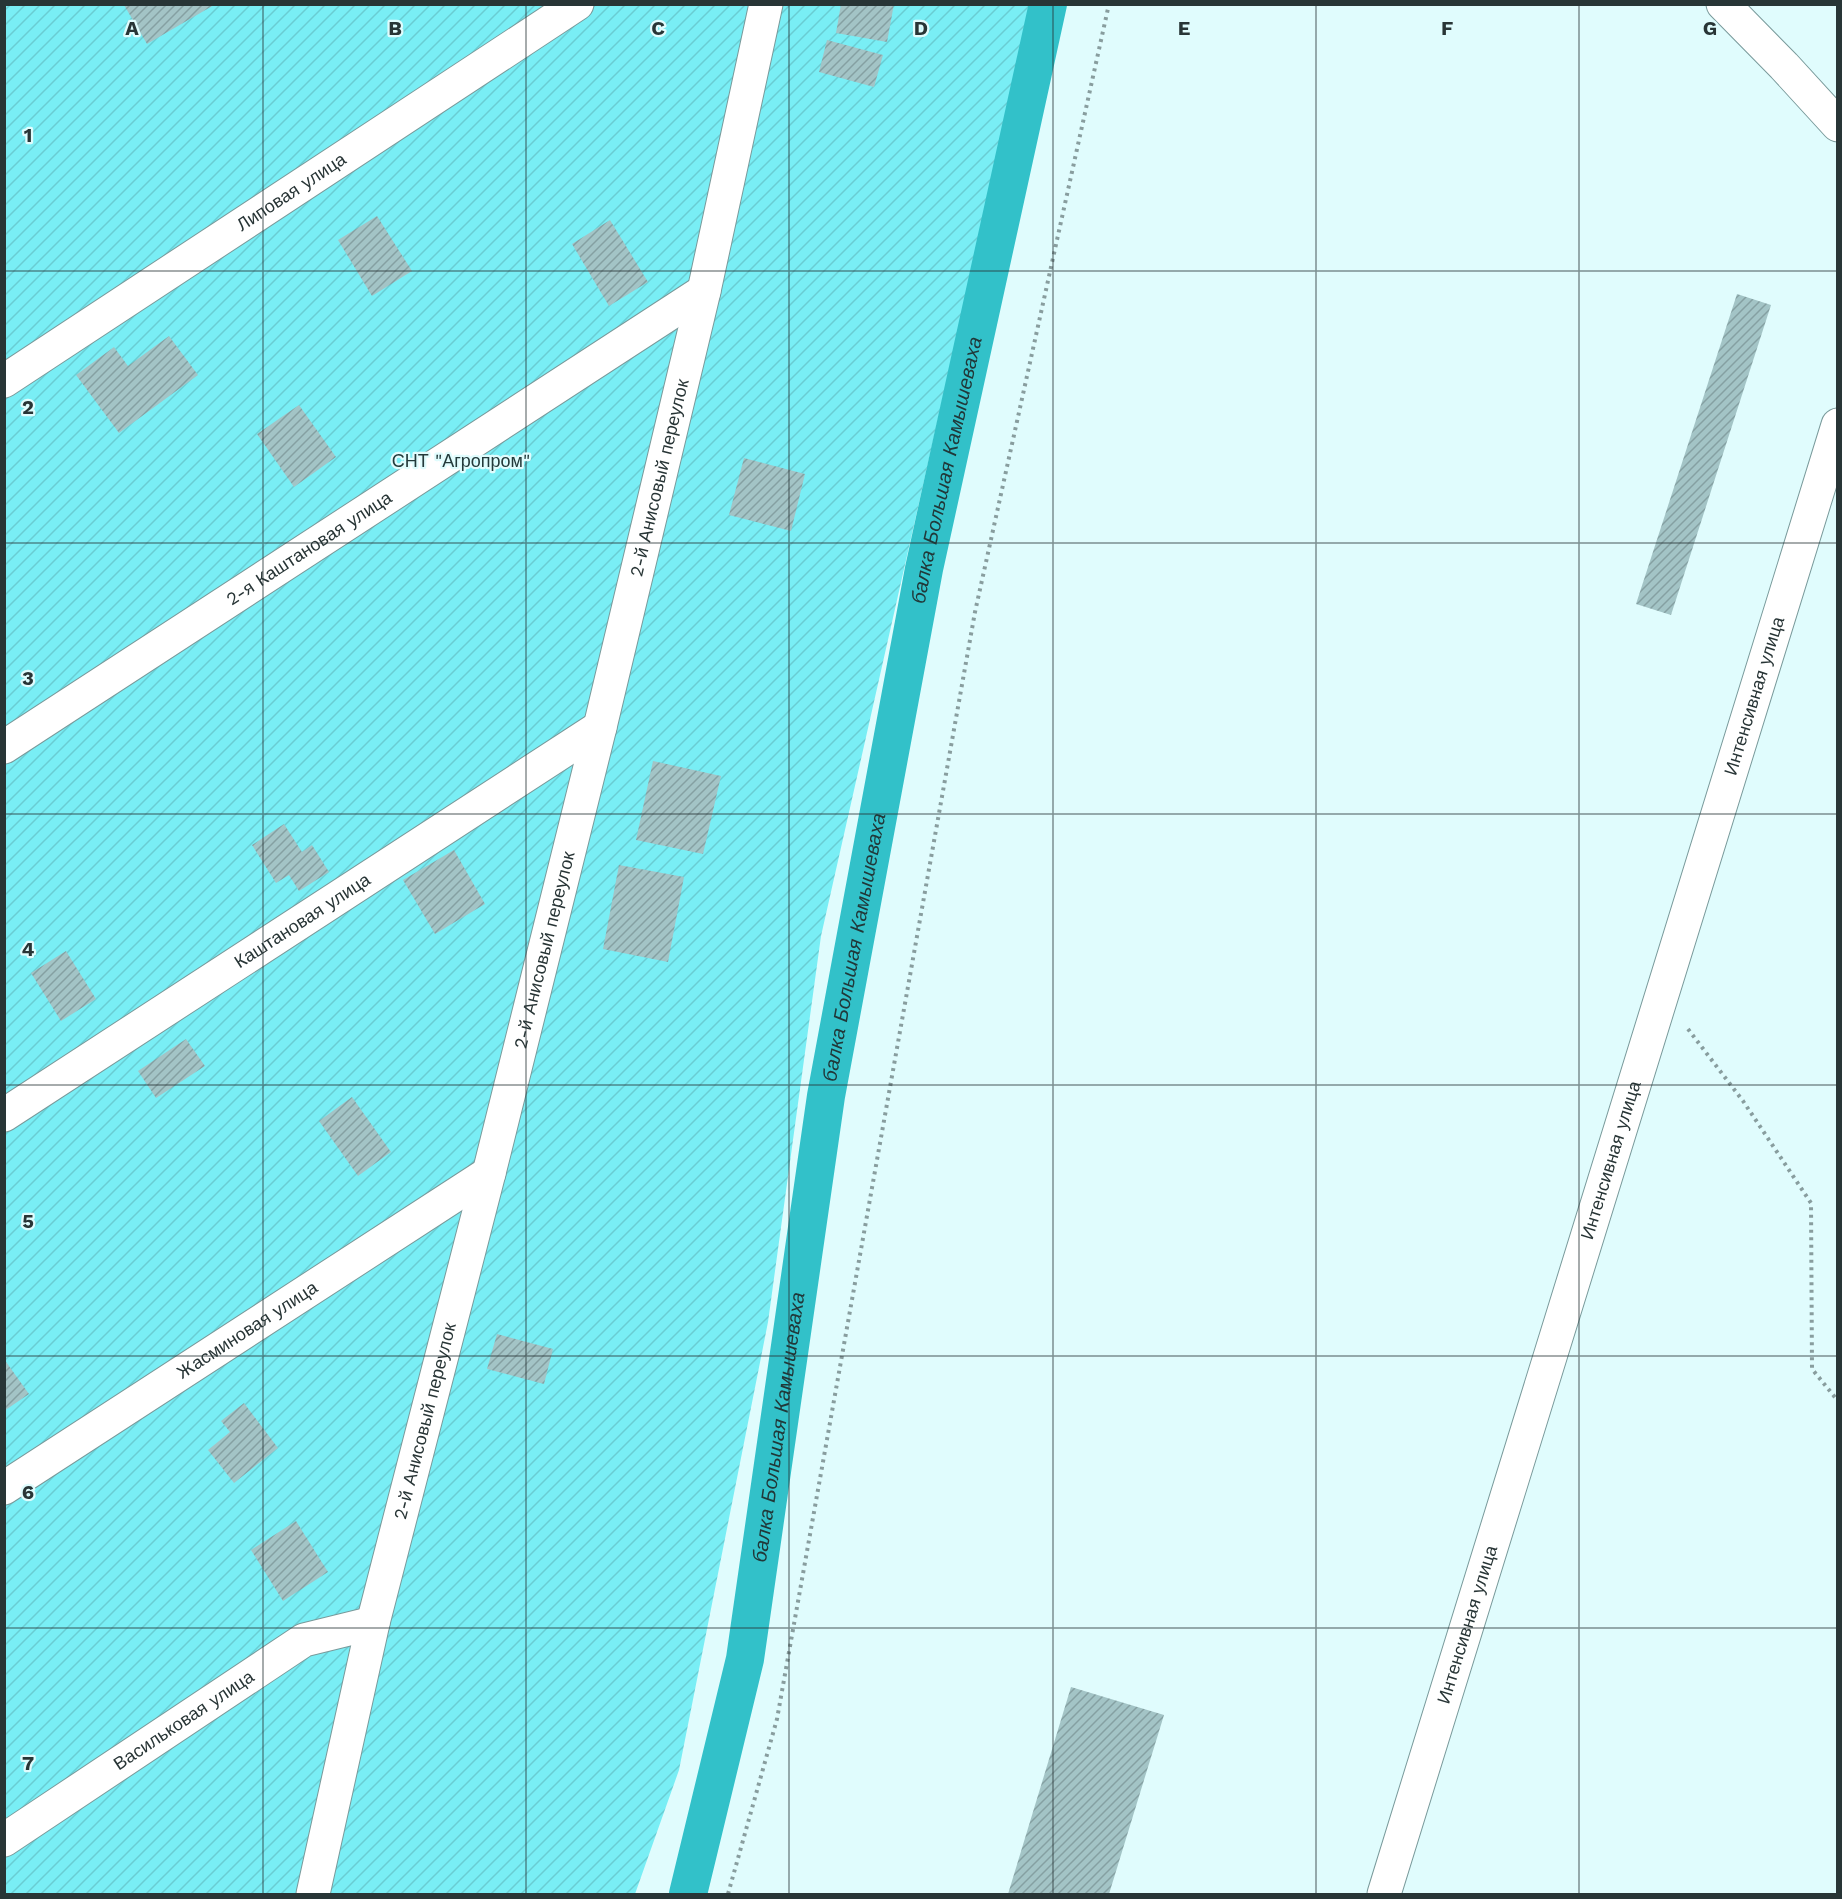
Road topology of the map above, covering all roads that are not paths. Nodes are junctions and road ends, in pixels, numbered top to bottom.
1 (577, 4) edge
2 (766, 4) edge
3 (1723, 4) edge
4 (1838, 125) edge
5 (704, 291) junction
6 (4, 381) edge
7 (1838, 425) edge
8 (600, 727) junction
9 (4, 747) edge
10 (4, 1115) edge
11 (489, 1173) junction
12 (4, 1488) edge
13 (373, 1623) junction
14 (4, 1840) edge
15 (313, 1894) edge
16 (1384, 1894) edge

1 - 6 lane, Липовая улица
2 - 5 lane, 2-й Анисовый переулок
3 - 4 lane
5 - 8 lane, 2-й Анисовый переулок
5 - 9 lane, 2-я Каштановая улица
7 - 16 lane, Интенсивная улица
8 - 10 lane, Каштановая улица
8 - 11 lane, 2-й Анисовый переулок
11 - 12 lane, Жасминовая улица
11 - 13 lane, 2-й Анисовый переулок
13 - 14 lane, Васильковая улица
13 - 15 lane, 2-й Анисовый переулок

